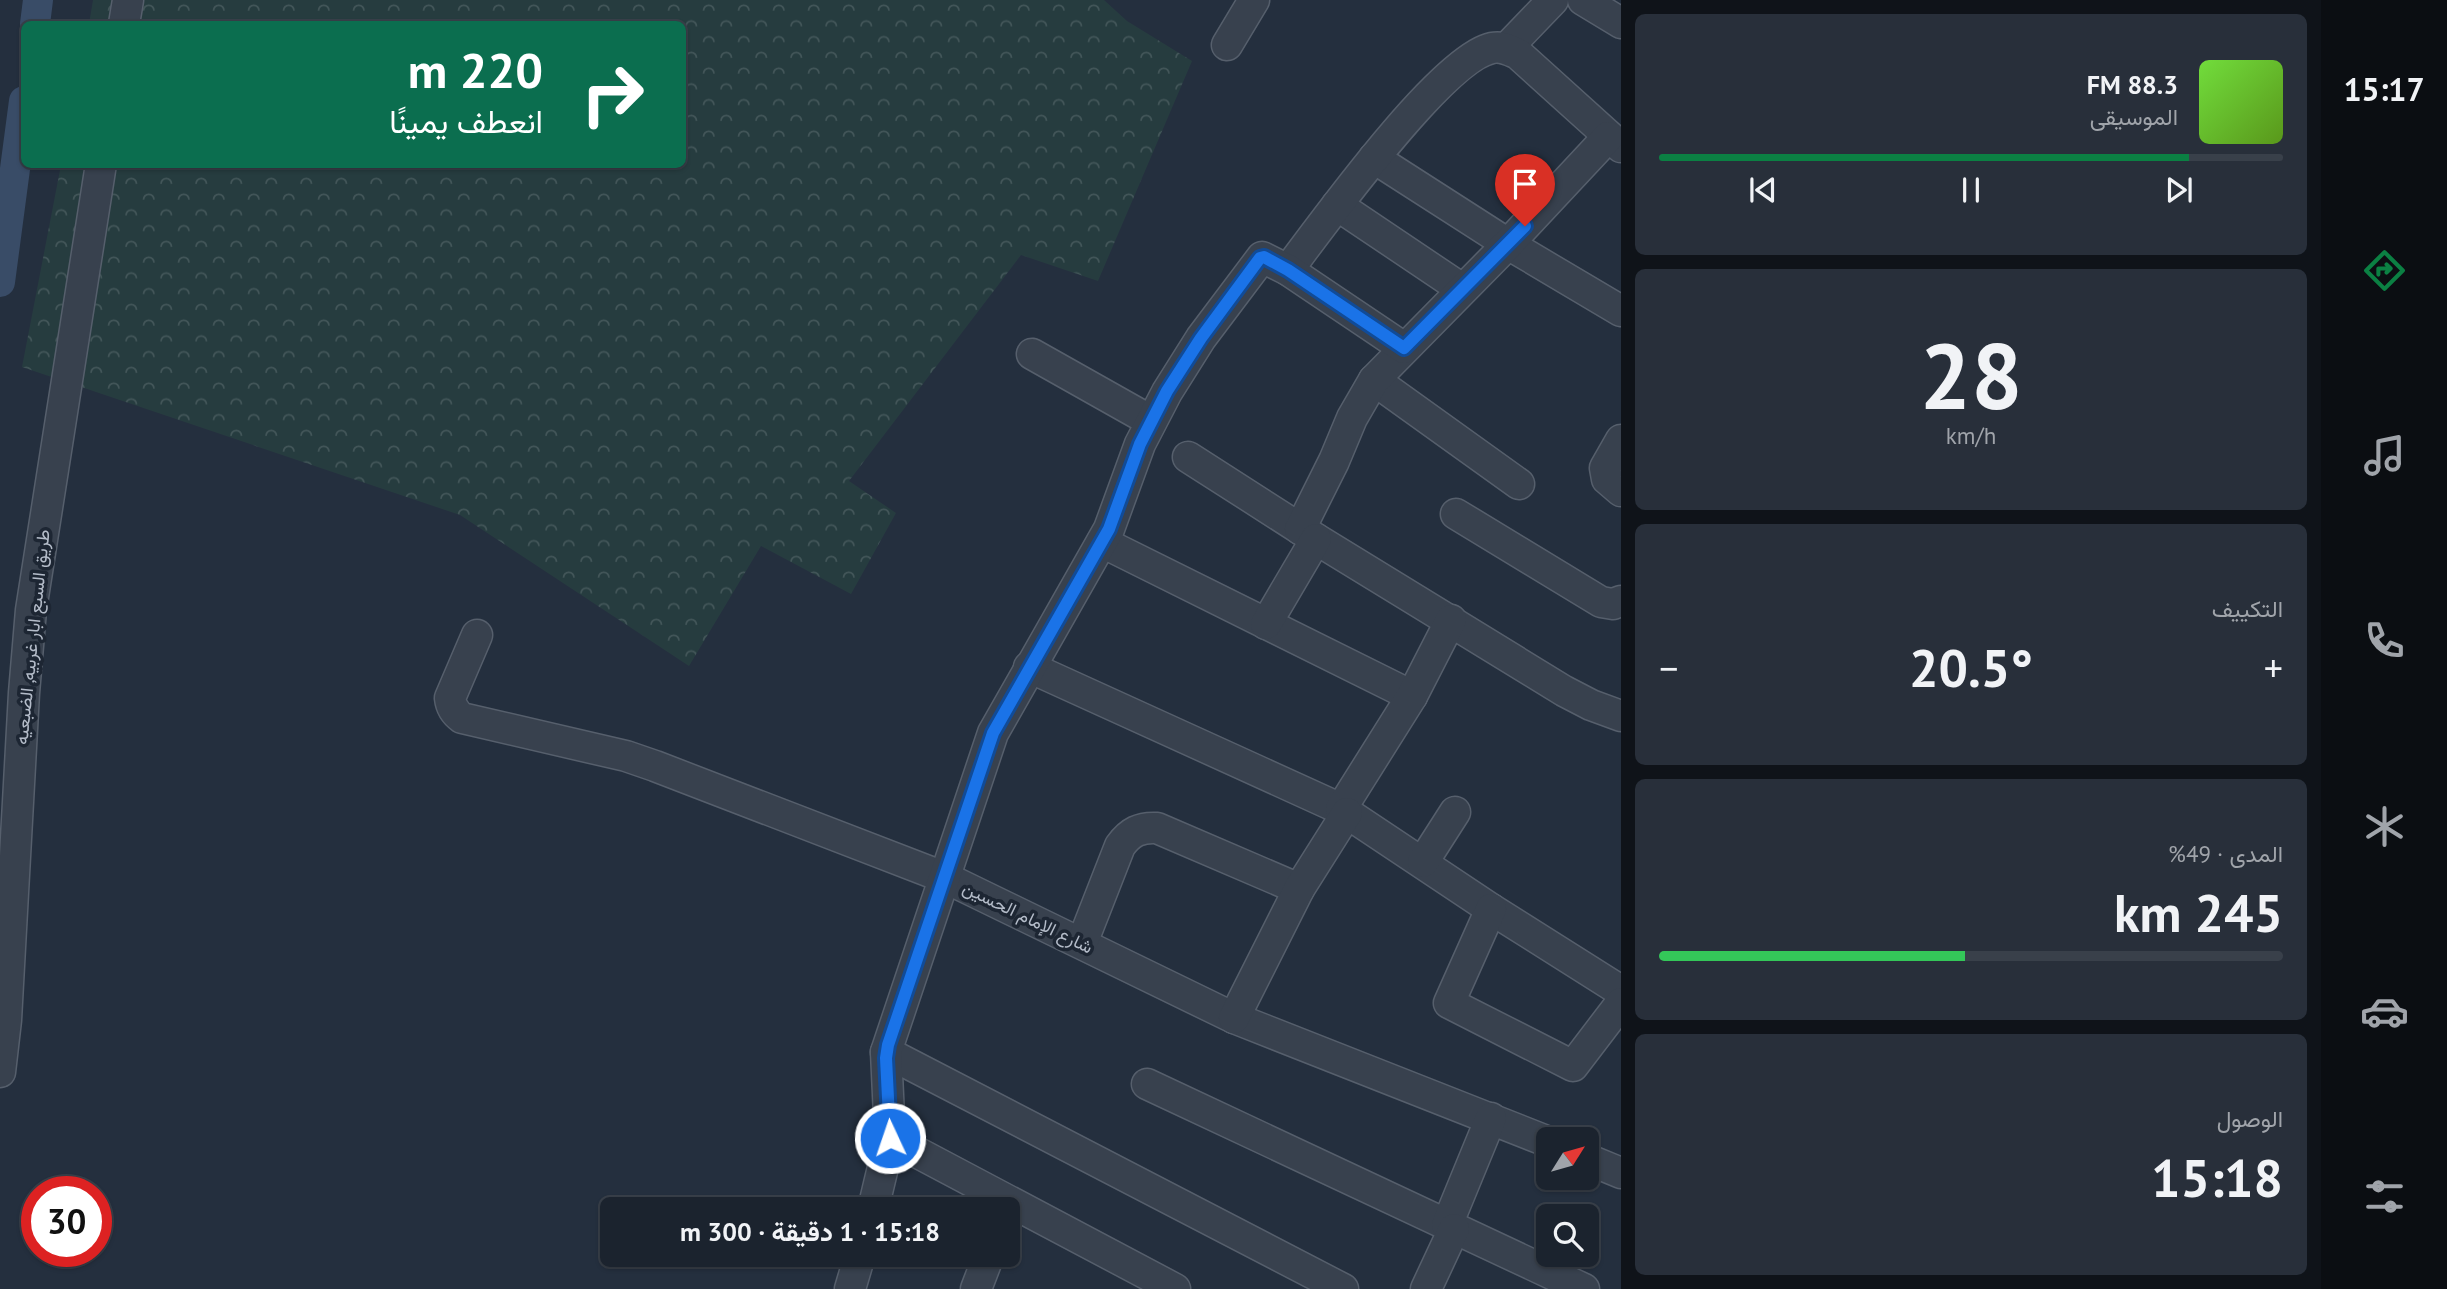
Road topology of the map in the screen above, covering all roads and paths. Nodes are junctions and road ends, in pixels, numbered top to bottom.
1 (128, 0) edge
2 (1254, 0) edge
3 (1553, 0) edge
4 (1583, 0) edge
5 (124, 21) edge
6 (1621, 23) edge
7 (1227, 45) dead end
8 (1507, 48) junction
9 (1615, 142) edge
10 (1374, 158) junction
11 (100, 168) edge
12 (1337, 205) junction
13 (1508, 244) junction
14 (1288, 270) junction
15 (1462, 289) junction
16 (1621, 311) edge
17 (1404, 348) junction
18 (1032, 354) dead end
19 (1374, 380) junction
20 (1151, 421) junction
21 (1621, 440) edge
22 (1188, 457) dead end
23 (1519, 485) dead end
24 (1621, 491) edge
25 (1456, 514) dead end
26 (1308, 534) junction
27 (1102, 542) junction
28 (1621, 601) edge
29 (1451, 620) junction
30 (1266, 624) junction
31 (477, 635) dead end
32 (1029, 667) junction
33 (1412, 696) junction
34 (1621, 716) edge
35 (1344, 811) junction
36 (1455, 811) dead end
37 (1423, 862) junction
38 (946, 878) junction
39 (1299, 889) junction
40 (1491, 909) junction
41 (1082, 943) junction
42 (1621, 991) edge
43 (1621, 1003) edge
44 (1234, 1018) junction
45 (3, 1020) edge
46 (886, 1052) junction
47 (0, 1072) edge
48 (1147, 1084) dead end
49 (1492, 1118) junction
50 (1536, 1137) edge
51 (890, 1138) junction
52 (1600, 1164) edge
53 (1621, 1173) edge
54 (876, 1197) edge
55 (993, 1197) edge
56 (1020, 1212) edge
57 (1450, 1227) junction
58 (856, 1267) edge
59 (984, 1267) edge
60 (850, 1289) edge
61 (976, 1289) edge
62 (1175, 1289) edge
63 (1343, 1289) edge
64 (1426, 1289) edge
65 (1584, 1289) edge

1 - 5 street
2 - 7 street
3 - 8 street
4 - 6 street
8 - 9 street
8 - 10 street
9 - 13 street
10 - 12 street
10 - 13 street
11 - 45 street, طريق السبع ابار غربيه, الضبعيه
12 - 14 street
12 - 15 street
13 - 15 street
13 - 16 street
14 - 17 street
14 - 20 street
15 - 17 street
17 - 19 street
18 - 20 street
19 - 23 street
19 - 26 street
20 - 27 street
21 - 24 street
22 - 26 street
25 - 28 street
26 - 29 street
26 - 30 street
27 - 30 street
27 - 32 street
29 - 33 street
29 - 34 street
30 - 33 street
31 - 38 street, شارع الإمام الحسين
32 - 35 street
32 - 38 street
33 - 35 street
35 - 37 street
35 - 39 street
36 - 37 street
37 - 40 street
38 - 41 street, شارع الإمام الحسين
38 - 46 street
39 - 41 street
39 - 44 street
40 - 42 street
40 - 43 street
41 - 44 street, شارع الإمام الحسين
44 - 49 street, شارع الإمام الحسين
45 - 47 street, طريق السبع ابار غربيه, الضبعيه
46 - 51 street
46 - 63 street
48 - 57 street
49 - 50 street, شارع الإمام الحسين
49 - 57 street
51 - 54 street
51 - 55 street
52 - 53 street
56 - 62 street
57 - 64 street
57 - 65 street
58 - 60 street
59 - 61 street

